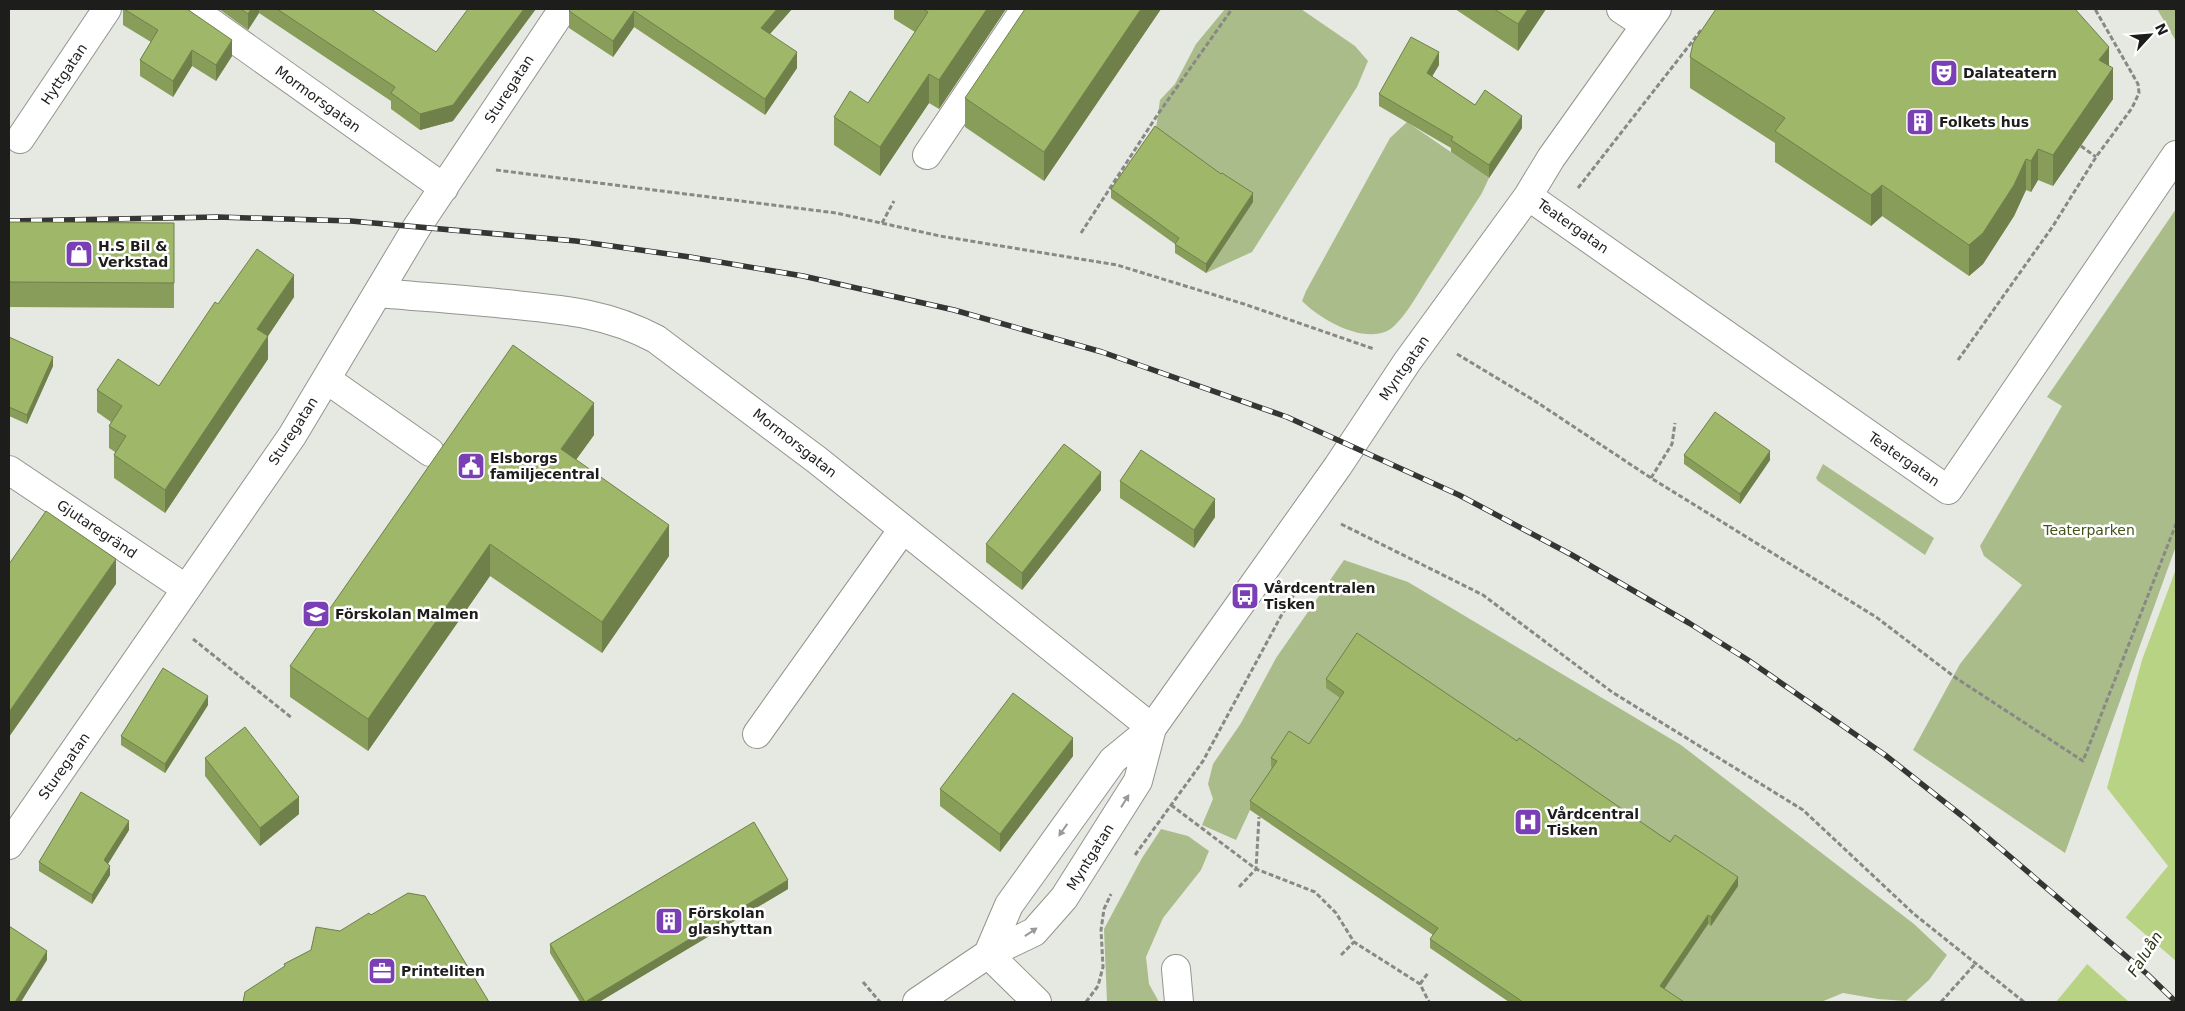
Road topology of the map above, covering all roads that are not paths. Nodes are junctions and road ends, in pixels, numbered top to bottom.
1 (107, 9) edge
2 (192, 9) edge
3 (564, 9) edge
4 (1025, 9) edge
5 (1621, 9) edge
6 (1651, 17) edge
7 (20, 139) dead end
8 (927, 155) dead end
9 (2176, 155) edge
10 (444, 188) junction
11 (1528, 196) junction
12 (378, 293) junction
13 (326, 379) junction
14 (430, 452) dead end
15 (9, 470) edge
16 (903, 529) junction
17 (185, 588) junction
18 (1152, 728) junction
19 (757, 734) dead end
20 (9, 845) edge
21 (988, 954) junction
22 (1176, 969) dead end
23 (916, 1002) edge
24 (1037, 1002) edge
25 (1179, 1002) edge

1 - 7 street, Hyttgatan
2 - 10 street, Mormorsgatan
3 - 10 street, Sturegatan
4 - 8 street
5 - 6 street
6 - 11 street, Myntgatan
9 - 11 street, Teatergatan
10 - 12 street, Sturegatan
11 - 18 street, Myntgatan
12 - 13 street, Sturegatan
12 - 16 street, Mormorsgatan
13 - 14 street
13 - 17 street, Sturegatan
15 - 17 street, Gjutaregränd
16 - 18 street, Mormorsgatan
16 - 19 street
17 - 20 street, Sturegatan
18 -> 21 street, Myntgatan
21 -> 18 street, Myntgatan
21 - 23 street, Myntgatan
21 - 24 street
22 - 25 street

